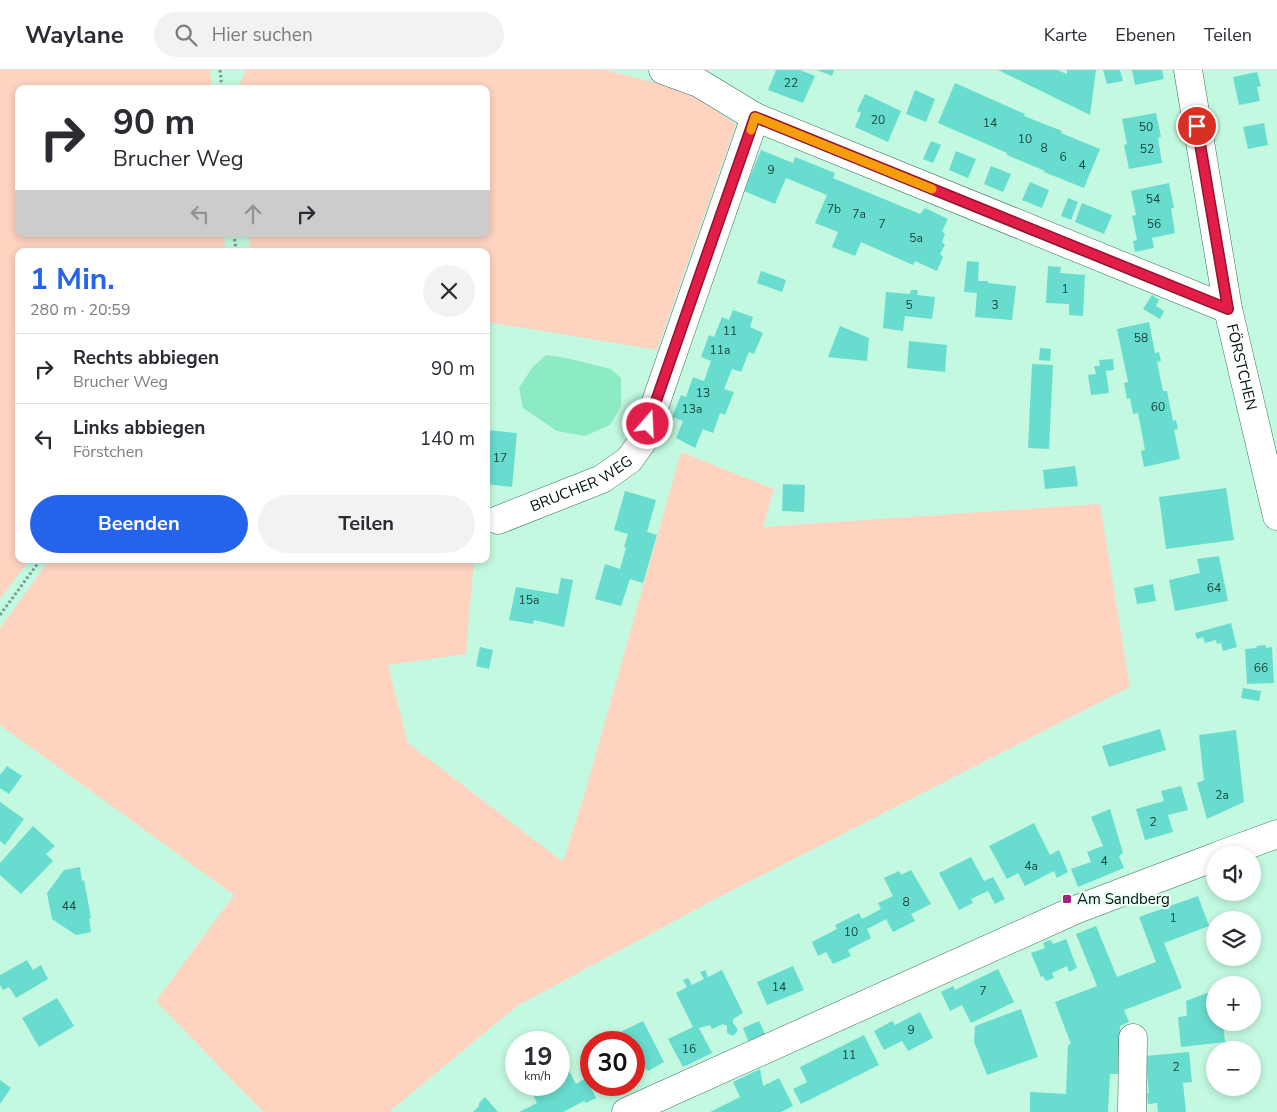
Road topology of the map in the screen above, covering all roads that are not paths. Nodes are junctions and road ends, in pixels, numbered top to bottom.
1 (663, 70) edge
2 (1188, 70) edge
3 (755, 117) junction
4 (1228, 309) junction
5 (1277, 516) edge
6 (498, 520) dead end
7 (1277, 834) edge
8 (1244, 846) edge
9 (1206, 860) edge
10 (1132, 1038) dead end
11 (626, 1112) edge
12 (1132, 1112) edge

1 - 3 street
2 - 4 street, FÖRSTCHEN
3 - 4 street
3 - 6 street, BRUCHER WEG
4 - 5 street, FÖRSTCHEN
7 - 8 street
9 - 11 street
10 - 12 street

